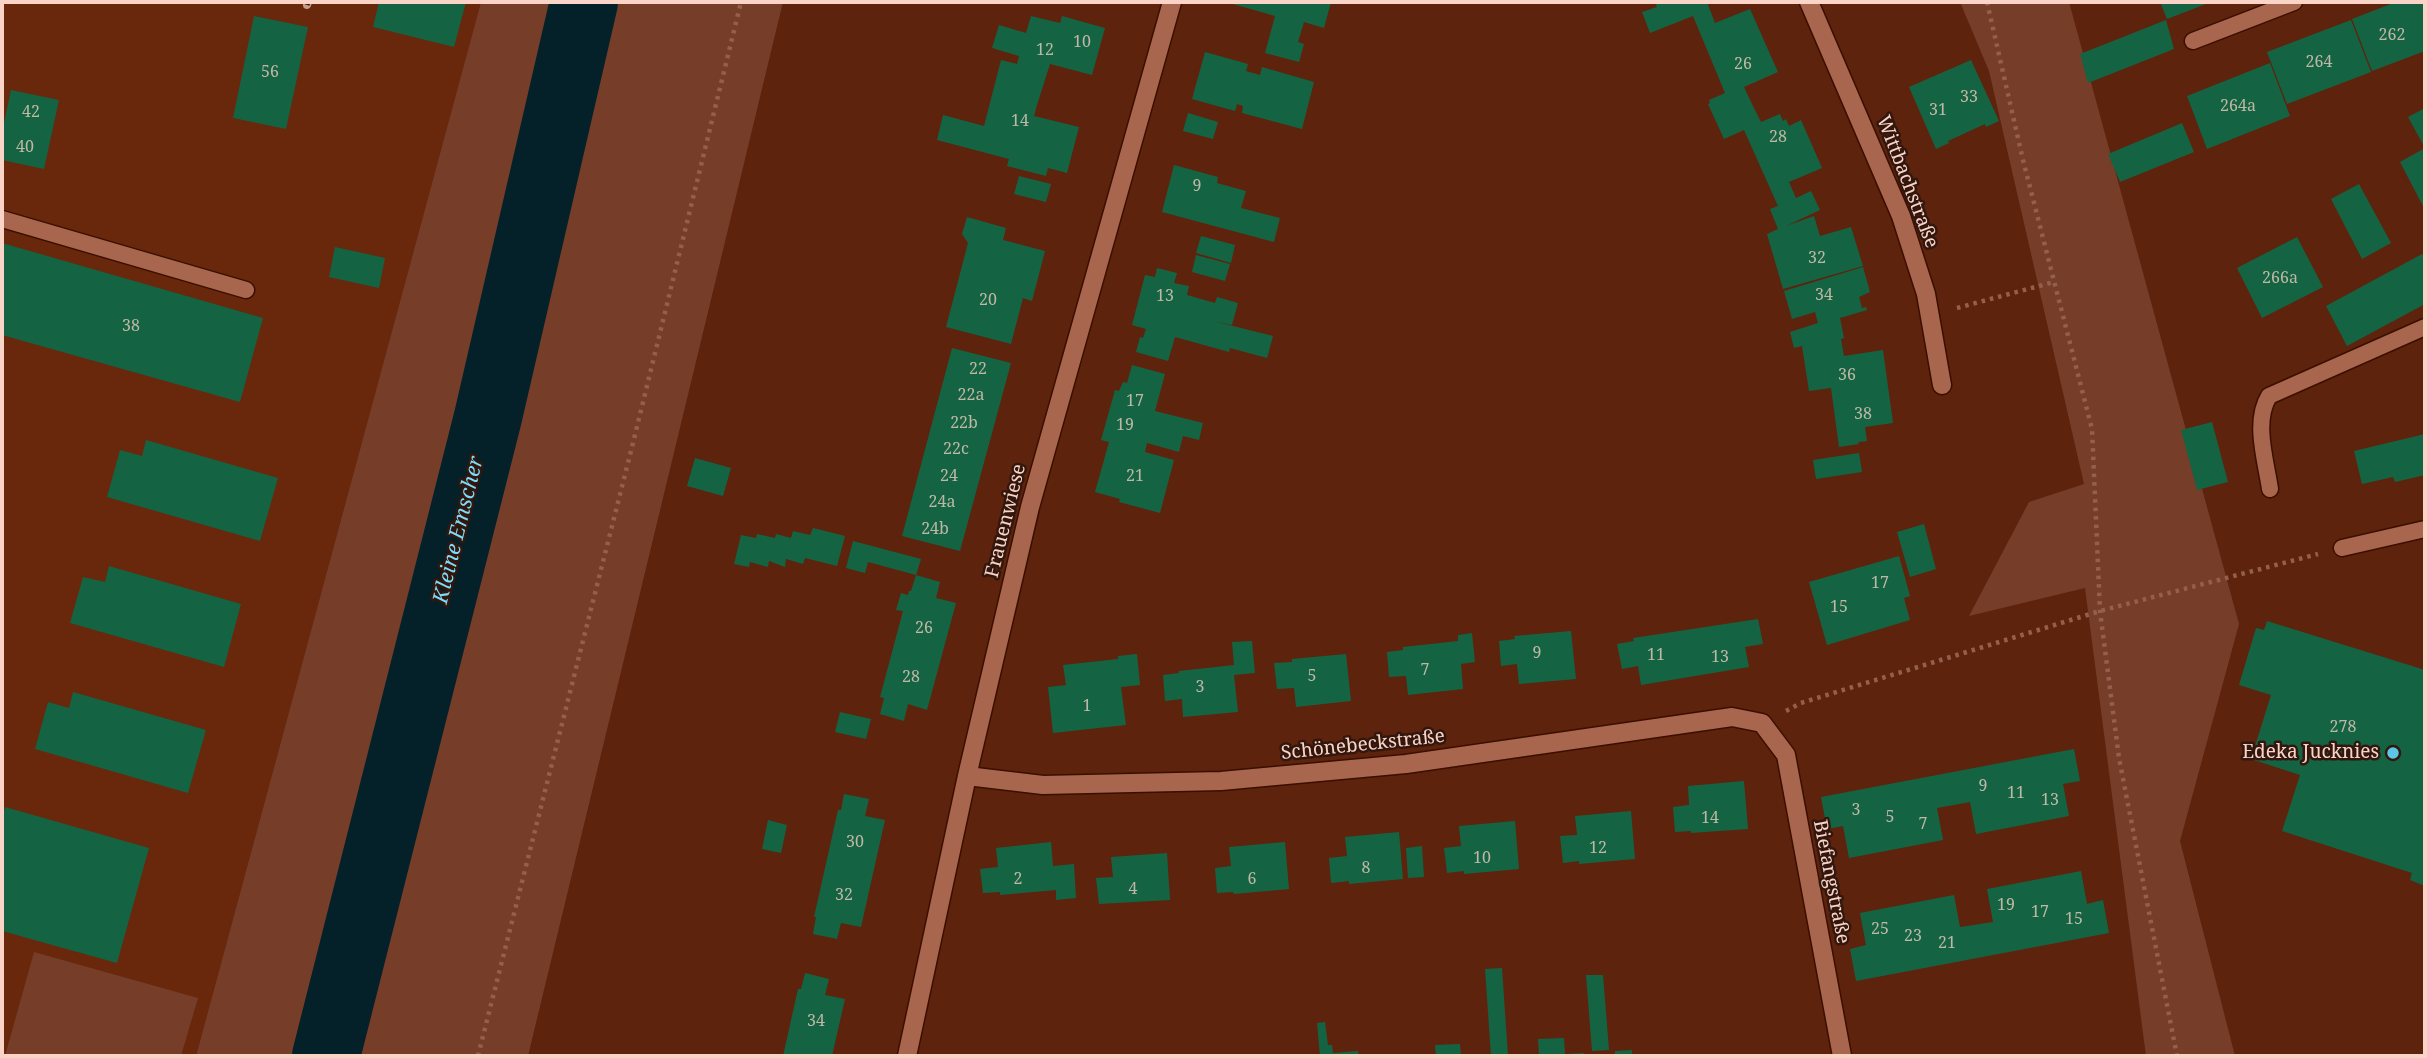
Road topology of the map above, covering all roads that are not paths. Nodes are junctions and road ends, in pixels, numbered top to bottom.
1 (1172, 2) edge
2 (1809, 2) edge
3 (2294, 2) edge
4 (2193, 41) dead end
5 (2, 219) edge
6 (246, 290) dead end
7 (2425, 327) edge
8 (1942, 385) dead end
9 (2270, 489) dead end
10 (2425, 529) edge
11 (2342, 548) road end
12 (1762, 723) joint
13 (967, 776) junction
14 (907, 1056) edge
15 (1842, 1056) edge

1 - 13 street, Frauenwiese
2 - 8 street, Wittbachstraße
3 - 4 lane
5 - 6 lane
7 - 9 lane
10 - 11 lane
12 - 13 street, Schönebeckstraße
12 - 15 street, Biefangstraße
13 - 14 street, Frauenwiese

